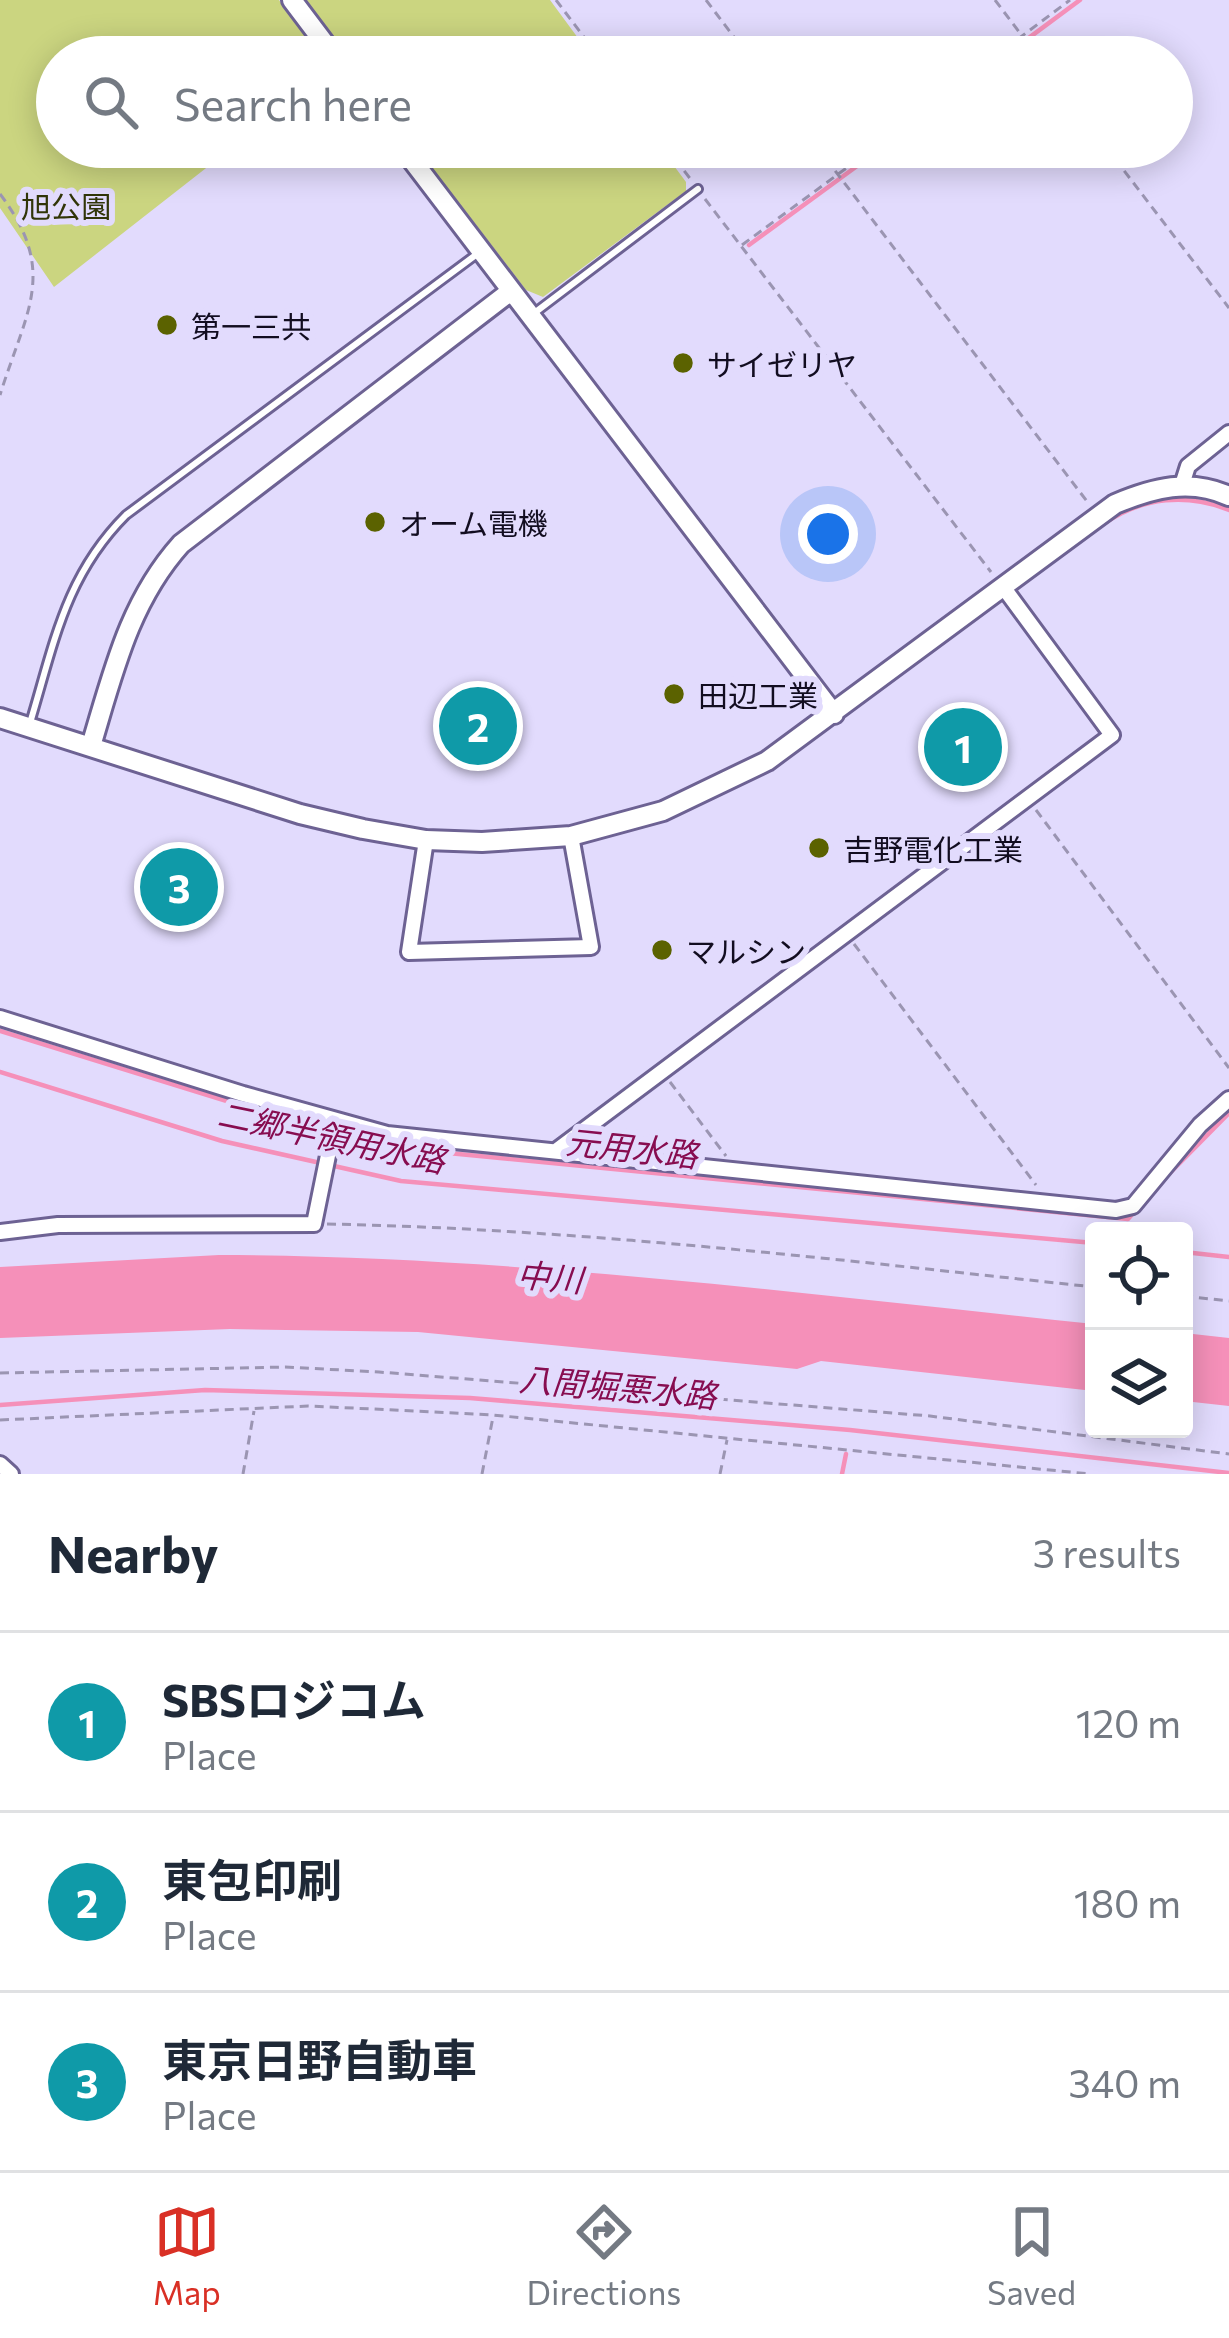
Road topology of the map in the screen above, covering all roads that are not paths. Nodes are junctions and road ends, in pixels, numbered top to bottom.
1 (292, 0) edge
2 (319, 36) edge
3 (419, 168) edge
4 (698, 189) road end
5 (481, 251) junction
6 (511, 291) junction
7 (530, 316) junction
8 (1229, 433) edge
9 (1182, 485) junction
10 (1229, 496) edge
11 (1004, 588) junction
12 (833, 714) junction
13 (0, 718) edge
14 (28, 727) junction
15 (91, 746) junction
16 (571, 836) junction
17 (427, 840) junction
18 (0, 1018) edge
19 (1229, 1099) edge
20 (335, 1121) junction
21 (556, 1150) junction
22 (0, 1232) edge
23 (0, 1464) edge
24 (11, 1474) edge

1 - 2 street
3 - 5 street
4 - 7 lane
5 - 6 street
5 - 14 lane
6 - 7 street
6 - 15 street
7 - 12 street
8 - 9 street
9 - 10 street
9 - 11 street
11 - 12 street
11 - 21 street
12 - 16 street
13 - 14 street
14 - 15 street
15 - 17 street
16 - 17 street
16 - 17 street
18 - 20 street
19 - 21 street
20 - 21 street
20 - 22 street
23 - 24 street

